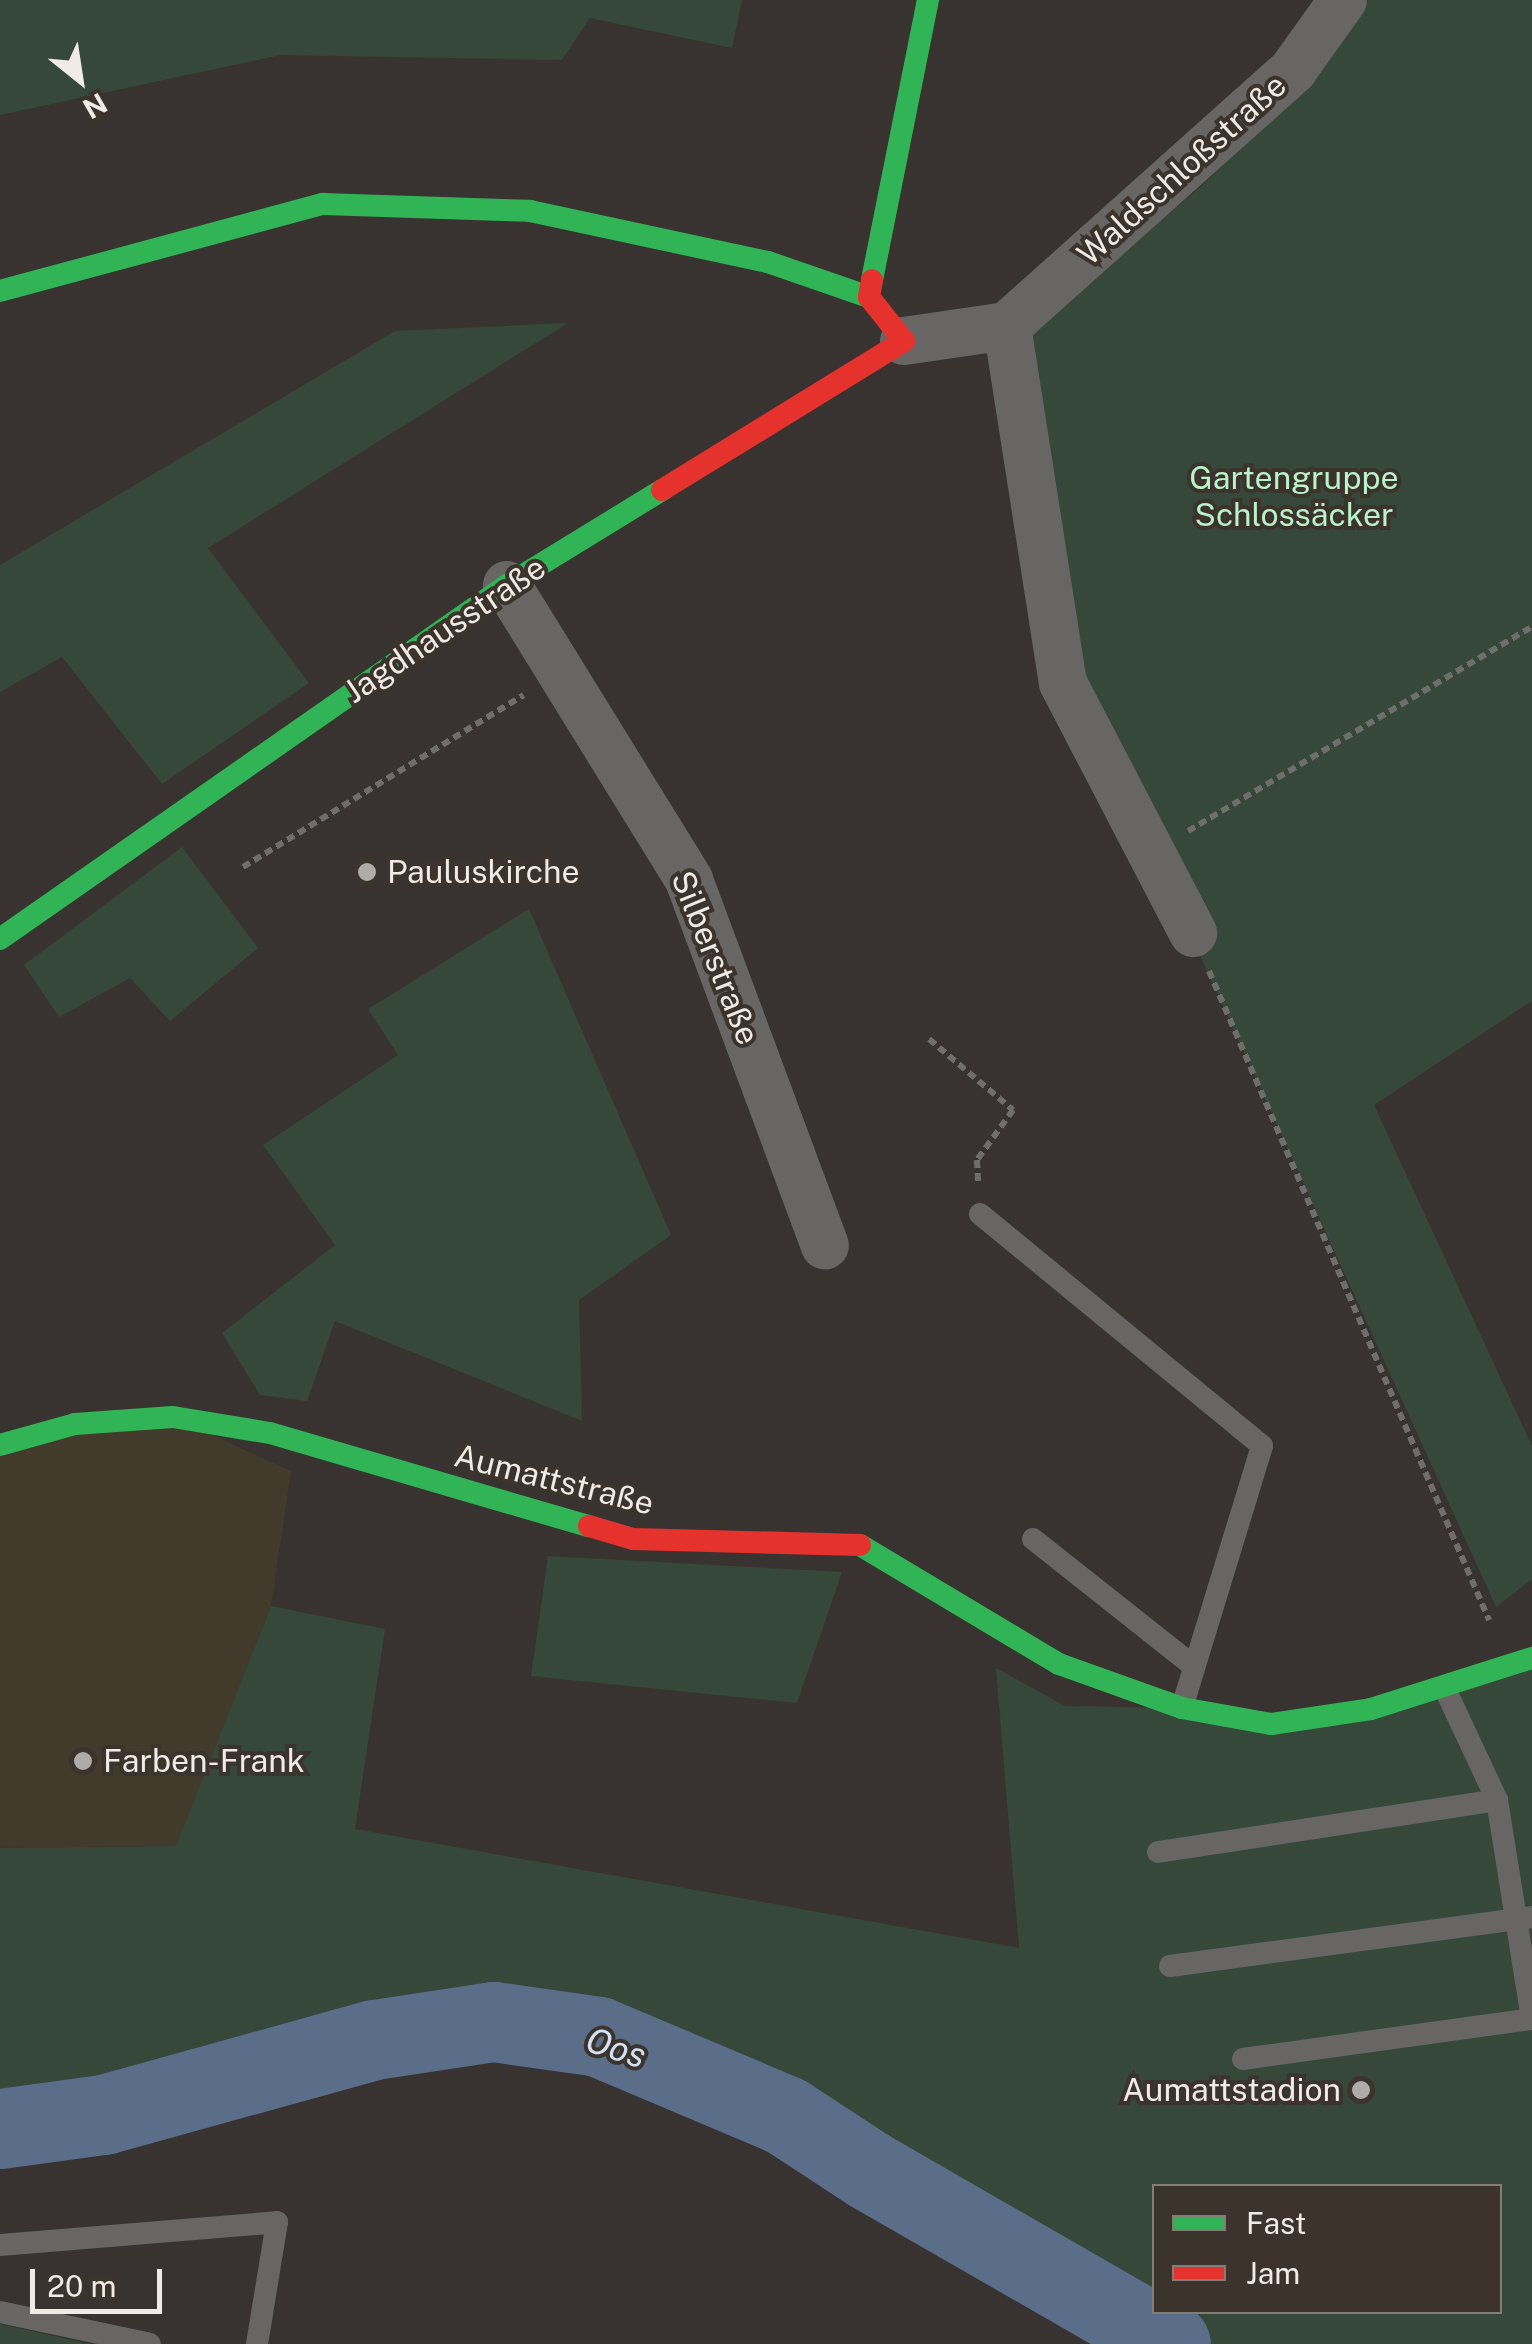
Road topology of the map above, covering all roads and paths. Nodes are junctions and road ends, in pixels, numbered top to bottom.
1 (928, 0) edge
2 (1342, 0) edge
3 (0, 290) edge
4 (869, 297) junction
5 (1007, 326) junction
6 (904, 341) junction
7 (508, 585) junction
8 (1532, 627) edge
9 (561, 672) junction
10 (1152, 852) junction
11 (244, 867) dead end
12 (1192, 933) joint
13 (0, 939) edge
14 (929, 1038) dead end
15 (980, 1214) joint
16 (824, 1246) dead end
17 (0, 1445) edge
18 (1033, 1539) dead end
19 (1523, 1662) edge
20 (1194, 1666) junction
21 (1445, 1689) junction
22 (1182, 1708) junction
23 (1497, 1800) junction
24 (1158, 1852) dead end
25 (1524, 1917) edge
26 (1170, 1966) dead end
27 (1532, 2019) edge
28 (1243, 2059) dead end
29 (0, 2245) edge
30 (0, 2312) edge
31 (150, 2344) edge
32 (257, 2344) edge

1 - 4 street
2 - 5 street, Waldschloßstraße
3 - 4 street
4 - 6 street
5 - 6 street, Jagdhausstraße
5 - 10 street
6 - 7 street, Jagdhausstraße
7 - 9 street, Silberstraße
7 - 13 street, Jagdhausstraße
8 - 10 path
9 - 11 path
9 - 16 street, Silberstraße
10 - 12 street
12 - 19 path
14 - 15 path
15 - 20 lane
17 - 22 street, Aumattstraße
18 - 20 lane
19 - 21 street, Aumattstraße
20 - 22 lane
21 - 22 street, Aumattstraße
21 - 23 lane
23 - 24 lane
23 - 25 lane
25 - 26 lane
25 - 27 lane
27 - 28 lane
29 - 32 lane
30 - 31 lane

